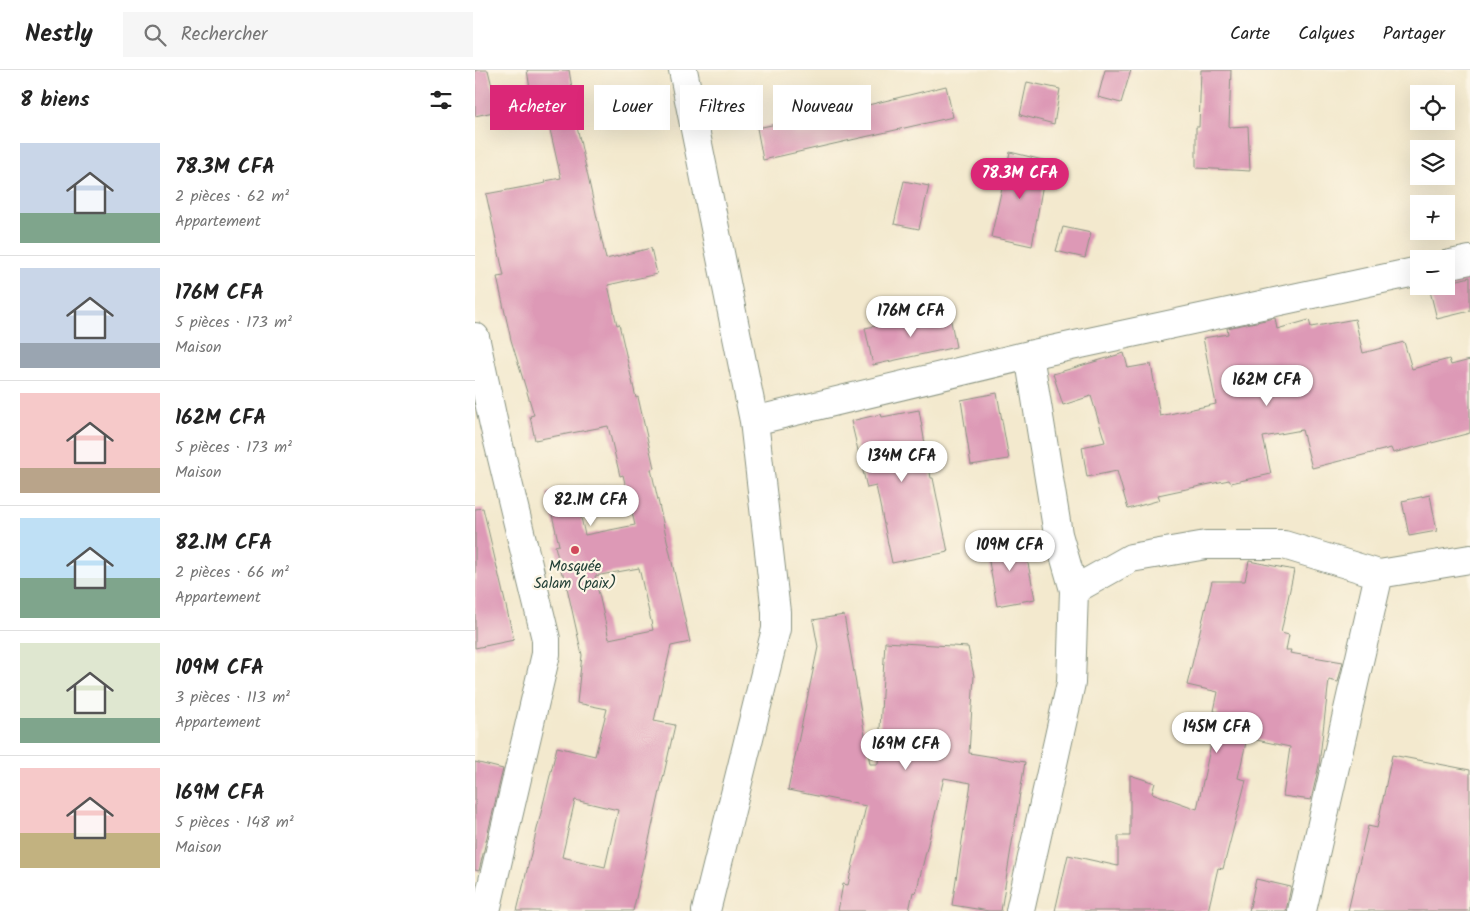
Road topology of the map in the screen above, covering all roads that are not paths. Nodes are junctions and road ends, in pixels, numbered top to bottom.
1 (683, 70) edge
2 (1470, 260) edge
3 (1455, 263) edge
4 (1410, 273) edge
5 (475, 337) edge
6 (1029, 355) junction
7 (753, 421) junction
8 (485, 427) edge
9 (1470, 559) edge
10 (1379, 574) junction
11 (1074, 590) junction
12 (486, 911) edge
13 (706, 911) edge
14 (1020, 911) edge
15 (1302, 911) edge

1 - 7 street
2 - 3 street
4 - 6 street
5 - 8 street
6 - 7 street
6 - 11 street
7 - 13 street
8 - 12 street
9 - 10 street
10 - 11 street
10 - 15 street
11 - 14 street

